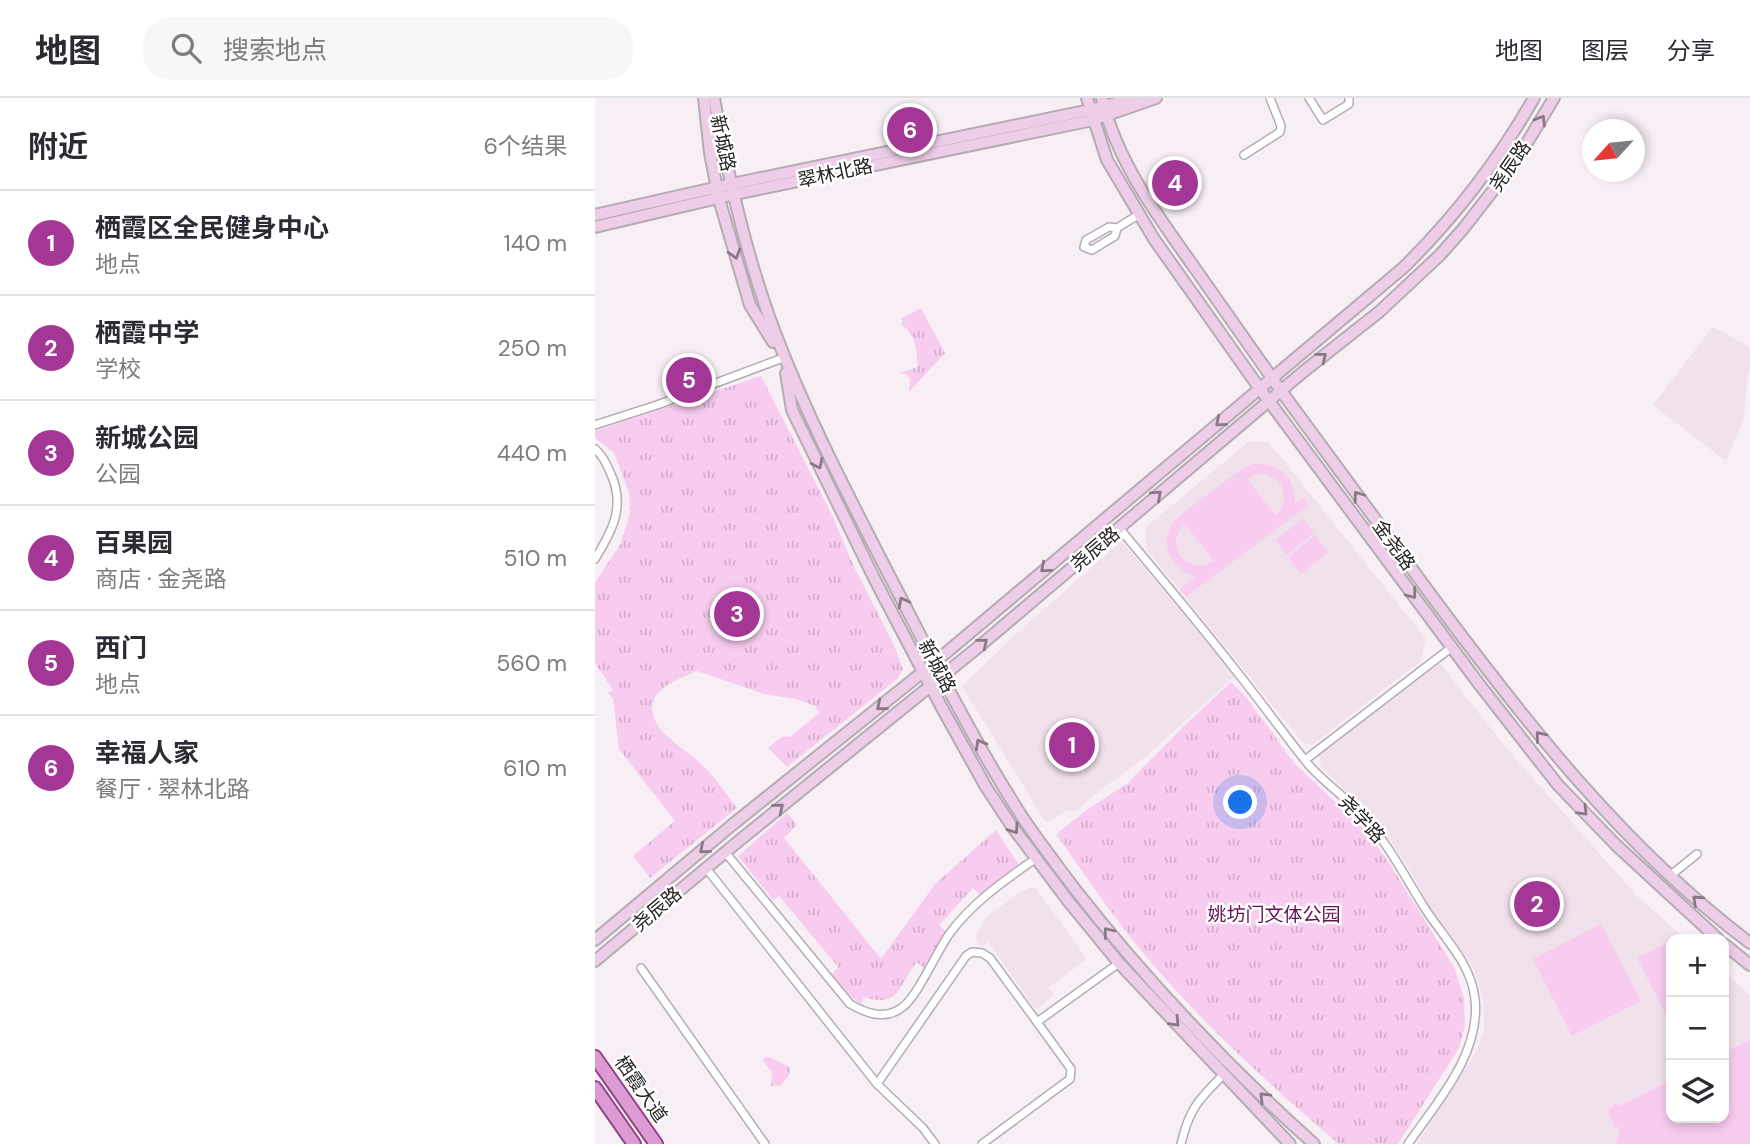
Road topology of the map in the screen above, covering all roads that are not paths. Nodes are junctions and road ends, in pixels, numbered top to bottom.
1 (705, 98) edge
2 (714, 98) edge
3 (1087, 98) edge
4 (1134, 98) edge
5 (1156, 98) edge
6 (1270, 98) edge
7 (1309, 98) edge
8 (1349, 98) edge
9 (1534, 98) edge
10 (1554, 98) edge
11 (1104, 107) edge
12 (1091, 115) junction
13 (1244, 155) dead end
14 (733, 189) junction
15 (718, 194) junction
16 (595, 215) edge
17 (1138, 215) junction
18 (595, 227) edge
19 (1117, 228) dead end
20 (688, 358) dead end
21 (783, 358) junction
22 (1272, 379) junction
23 (698, 389) junction
24 (1260, 389) junction
25 (1282, 391) junction
26 (1270, 401) junction
27 (595, 425) edge
28 (595, 449) edge
29 (1119, 528) junction
30 (595, 559) edge
31 (1452, 647) junction
32 (935, 663) junction
33 (923, 672) junction
34 (942, 676) junction
35 (930, 685) junction
36 (1305, 760) junction
37 (725, 852) junction
38 (1697, 854) dead end
39 (1035, 859) junction
40 (706, 868) junction
41 (1671, 875) junction
42 (1713, 934) edge
43 (595, 940) edge
44 (1750, 943) edge
45 (1729, 948) edge
46 (595, 961) edge
47 (1119, 963) junction
48 (1750, 965) edge
49 (641, 968) dead end
50 (1037, 1022) junction
51 (595, 1057) edge
52 (1224, 1074) junction
53 (877, 1084) junction
54 (595, 1088) edge
55 (634, 1144) edge
56 (656, 1144) edge
57 (765, 1144) edge
58 (935, 1144) edge
59 (982, 1144) edge
60 (1181, 1144) edge
61 (1290, 1144) edge
62 (1314, 1144) edge
63 (1408, 1144) edge

1 - 15 main road, 新城路
2 - 14 main road, 新城路
3 - 12 main road, 金尧路
4 - 11 main road, 翠林北路
5 - 11 main road, 翠林北路
6 - 13 street
7 - 8 street
9 - 22 main road, 尧辰路
25 -> 10 main road, 尧辰路
11 - 12 main road, 翠林北路
11 - 22 main road, 金尧路
12 - 14 main road, 翠林北路
12 - 17 main road, 金尧路
14 - 15 main road, 翠林北路
32 -> 14 main road, 新城路
15 - 16 main road, 翠林北路
15 - 18 main road, 翠林北路
15 -> 21 main road, 新城路
17 - 19 street
17 - 24 main road, 金尧路
20 - 23 street
21 - 23 street
21 -> 33 main road, 新城路
22 - 24 main road, 尧辰路
22 - 25 main road, 金尧路
23 - 27 street
24 - 26 main road, 金尧路
24 -> 32 main road, 尧辰路
25 - 26 main road, 尧辰路
41 -> 25 main road, 金尧路
29 -> 26 main road, 尧辰路
26 -> 31 main road, 金尧路
28 - 30 street
34 -> 29 main road, 尧辰路
29 - 36 street, 尧学路
31 - 36 street
31 -> 42 main road, 金尧路
32 - 33 main road, 尧辰路
32 - 34 main road, 新城路
33 - 35 main road, 新城路
33 -> 43 main road, 尧辰路
34 - 35 main road, 尧辰路
62 -> 34 main road, 新城路
37 -> 35 main road, 尧辰路
35 -> 39 main road, 新城路
36 - 63 street, 尧学路
37 - 39 street
37 - 40 main road, 尧辰路
38 - 41 street
39 - 47 main road, 新城路
40 - 46 main road, 尧辰路
40 - 53 street
44 -> 41 main road, 金尧路
45 - 48 main road
47 - 50 street
47 -> 52 main road, 新城路
49 - 57 street
50 - 53 street
50 - 59 street
51 - 56 main road, 栖霞大道
52 - 60 street
52 - 61 main road, 新城路
53 - 58 street
54 - 55 main road, 栖霞大道

